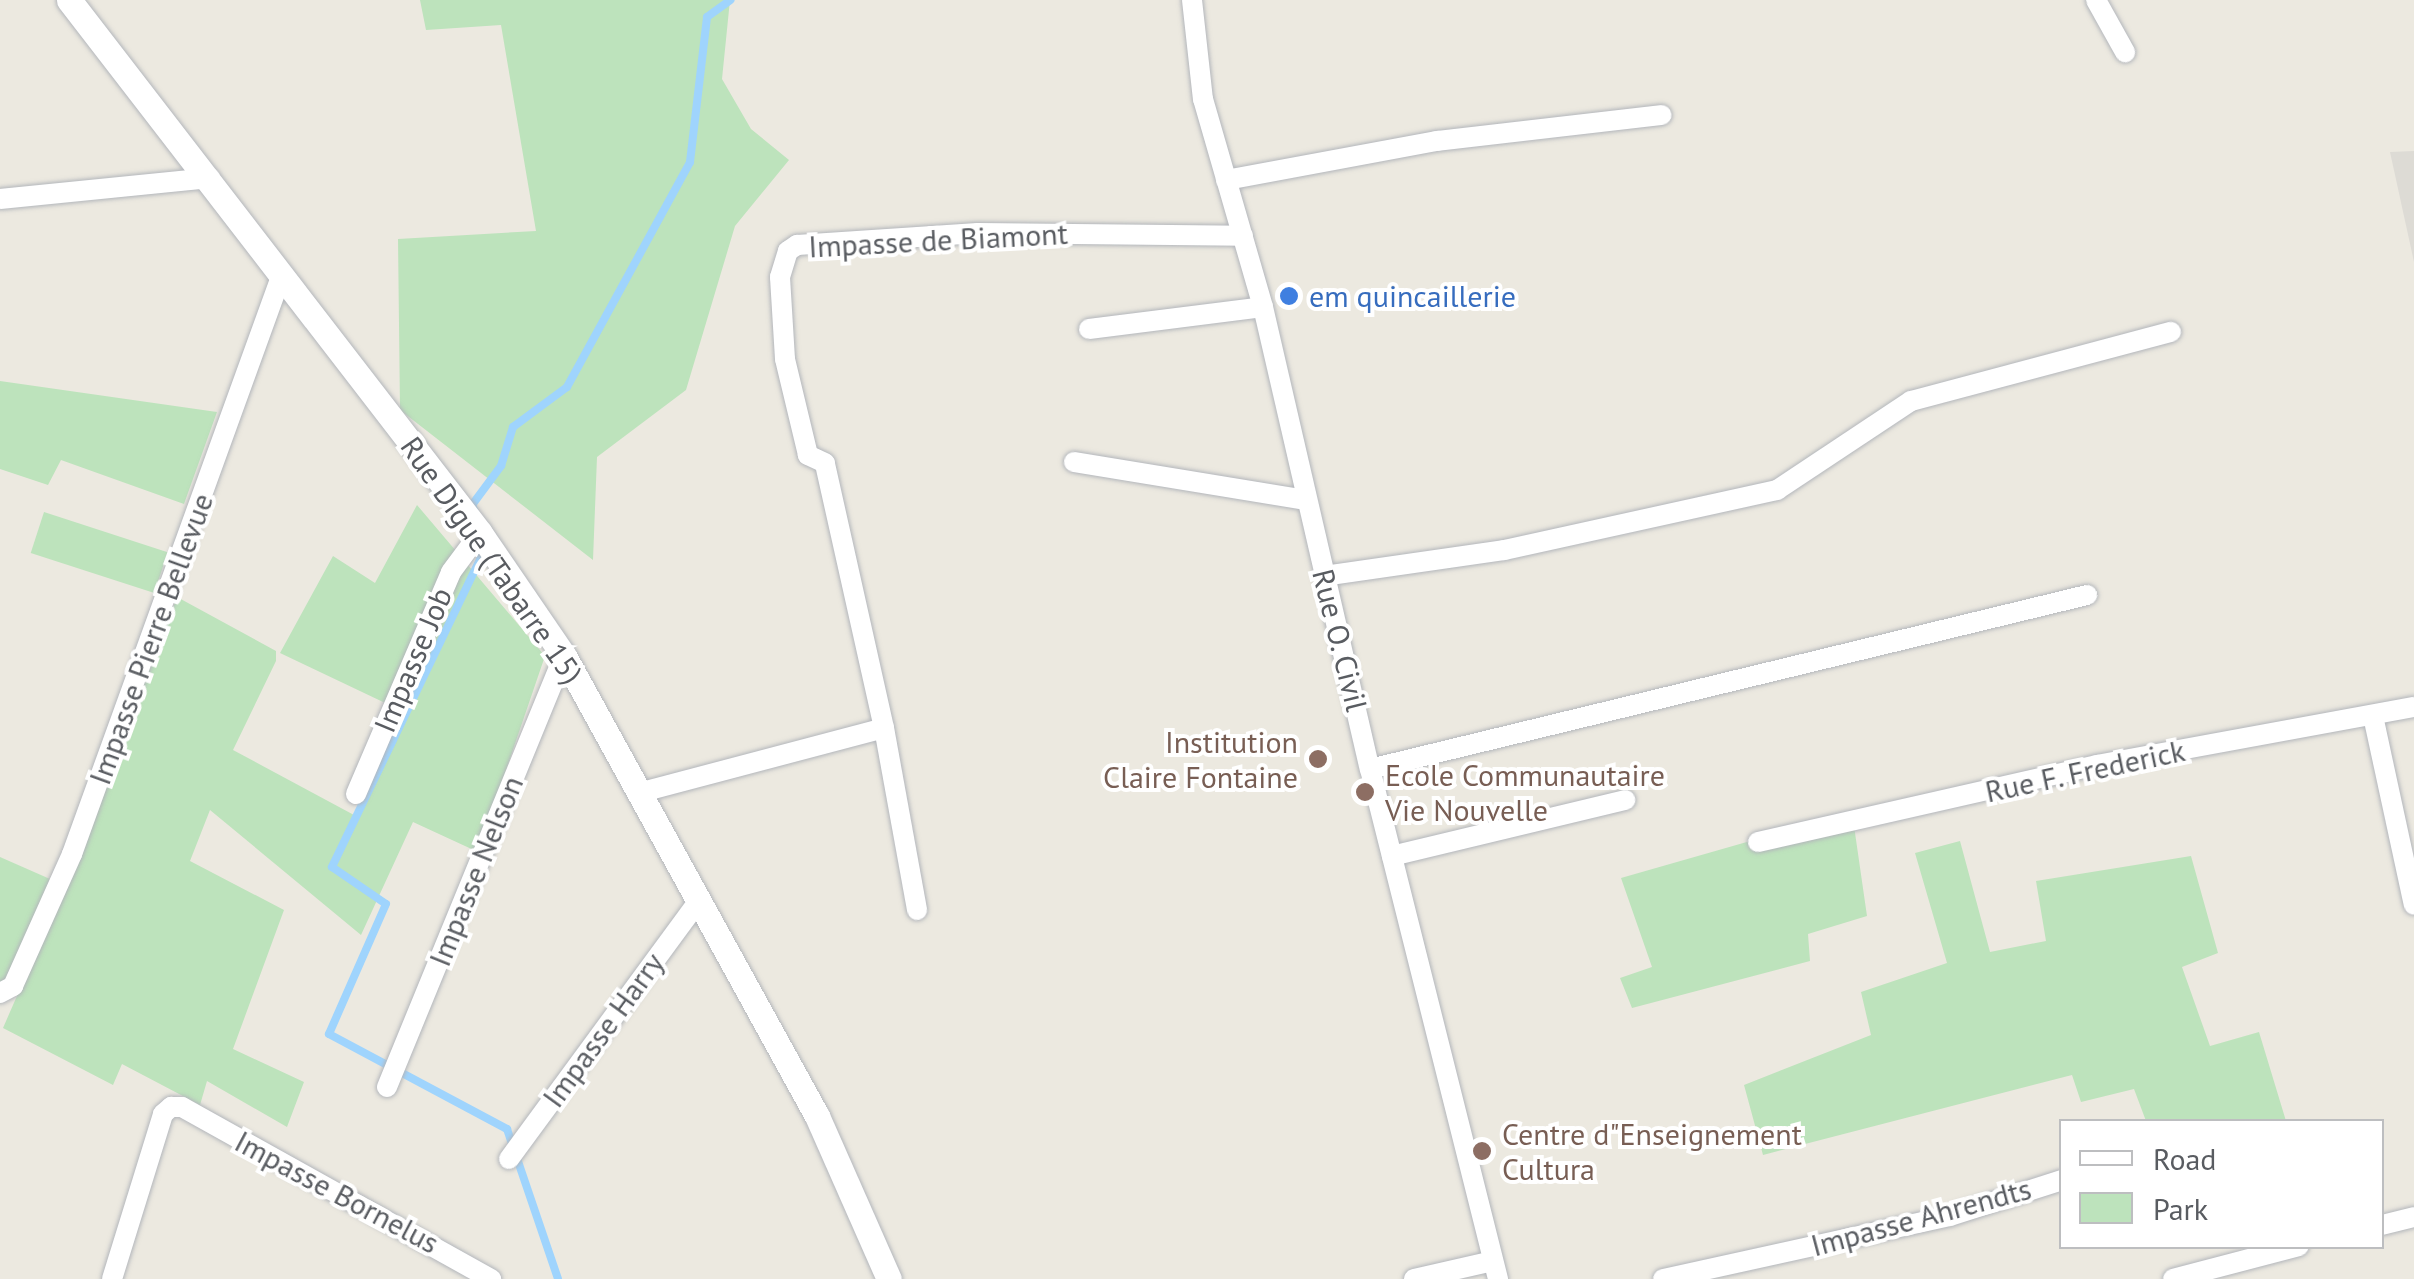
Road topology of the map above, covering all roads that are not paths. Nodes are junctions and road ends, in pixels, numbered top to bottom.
1 (69, 0) edge
2 (1192, 0) edge
3 (2096, 0) edge
4 (2125, 52) dead end
5 (1662, 116) dead end
6 (210, 178) junction
7 (1226, 180) junction
8 (0, 199) edge
9 (1243, 236) junction
10 (282, 274) junction
11 (1264, 307) junction
12 (1090, 329) dead end
13 (2171, 332) dead end
14 (1074, 462) dead end
15 (1306, 500) junction
16 (486, 542) junction
17 (1324, 576) junction
18 (2087, 595) dead end
19 (564, 656) junction
20 (2414, 708) edge
21 (2373, 716) junction
22 (884, 728) junction
23 (1370, 769) junction
24 (638, 793) junction
25 (356, 794) dead end
26 (1625, 800) dead end
27 (1758, 842) dead end
28 (1392, 856) junction
29 (698, 902) junction
30 (2414, 904) edge
31 (916, 910) dead end
32 (0, 993) edge
33 (388, 1087) dead end
34 (509, 1159) dead end
35 (2059, 1181) edge
36 (2414, 1217) edge
37 (2384, 1224) edge
38 (2287, 1249) edge
39 (1496, 1270) edge
40 (112, 1279) edge
41 (491, 1279) edge
42 (889, 1279) edge
43 (1414, 1279) edge
44 (1664, 1279) edge
45 (2172, 1279) edge

1 - 6 street, Rue Digue (Tabarre 15)
2 - 7 street, Rue O. Civil
3 - 4 street
5 - 7 street
6 - 8 street
6 - 10 street, Rue Digue (Tabarre 15)
7 - 9 street, Rue O. Civil
9 - 11 street, Rue O. Civil
9 - 22 street, Impasse de Biamont
10 - 16 street, Rue Digue (Tabarre 15)
10 - 32 street, Impasse Pierre Bellevue
11 - 12 street
11 - 15 street, Rue O. Civil
13 - 17 street
14 - 15 street
15 - 17 street, Rue O. Civil
16 - 19 street, Rue Digue (Tabarre 15)
16 - 25 street, Impasse Job
17 - 23 street, Rue O. Civil
18 - 23 street
19 - 24 street, Rue Digue (Tabarre 15)
19 - 33 street, Impasse Nelson
20 - 21 street, Rue F. Frederick
21 - 27 street, Rue F. Frederick
21 - 30 street
22 - 24 street
22 - 31 street
23 - 28 street, Rue O. Civil
24 - 29 street, Rue Digue (Tabarre 15)
26 - 28 street
28 - 39 street, Rue O. Civil
29 - 34 street, Impasse Harry
29 - 42 street, Rue Digue (Tabarre 15)
35 - 44 street, Impasse Ahrendts
36 - 37 street
38 - 45 street
39 - 43 street
40 - 41 street, Impasse Bornelus

